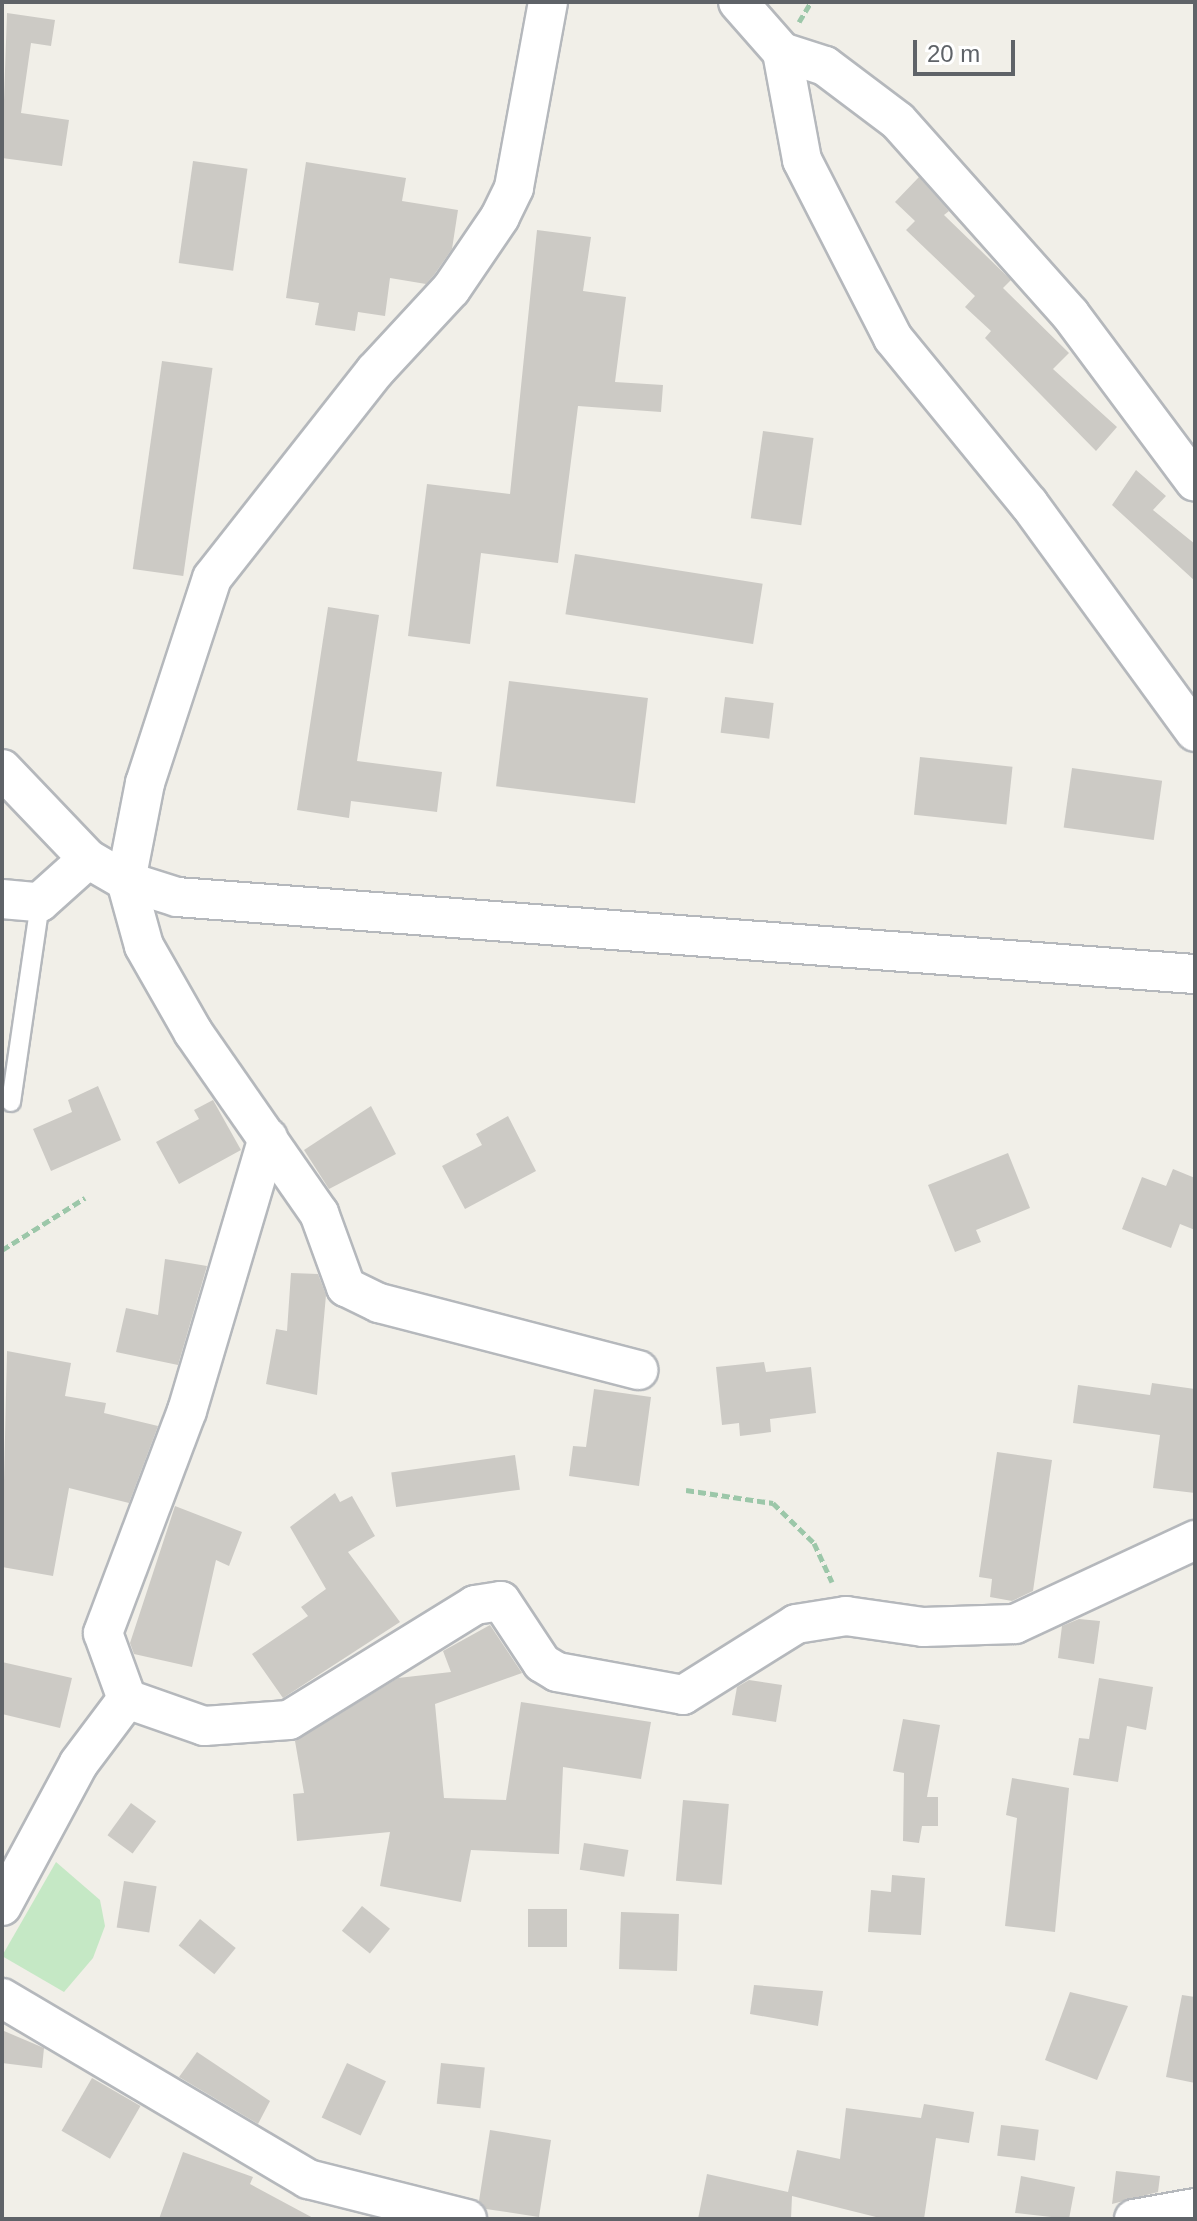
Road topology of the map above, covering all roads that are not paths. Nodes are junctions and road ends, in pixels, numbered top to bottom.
1 (548, 2) edge
2 (738, 2) edge
3 (782, 52) junction
4 (1195, 482) edge
5 (1195, 732) edge
6 (2, 769) edge
7 (88, 859) junction
8 (126, 881) junction
9 (2, 899) edge
10 (40, 902) junction
11 (1195, 974) edge
12 (11, 1102) dead end
13 (268, 1138) junction
14 (638, 1370) dead end
15 (1195, 1540) edge
16 (127, 1699) junction
17 (2, 1906) edge
18 (2, 1998) edge
19 (1195, 2208) edge
20 (467, 2219) edge
21 (1134, 2219) edge

1 - 8 street
2 - 3 street
3 - 4 street
3 - 5 street
6 - 7 street
7 - 8 street
7 - 10 street
8 - 11 street
8 - 13 street
9 - 10 street
10 - 12 lane
13 - 14 street
13 - 16 street
15 - 16 street
16 - 17 street
18 - 20 street
19 - 21 street

